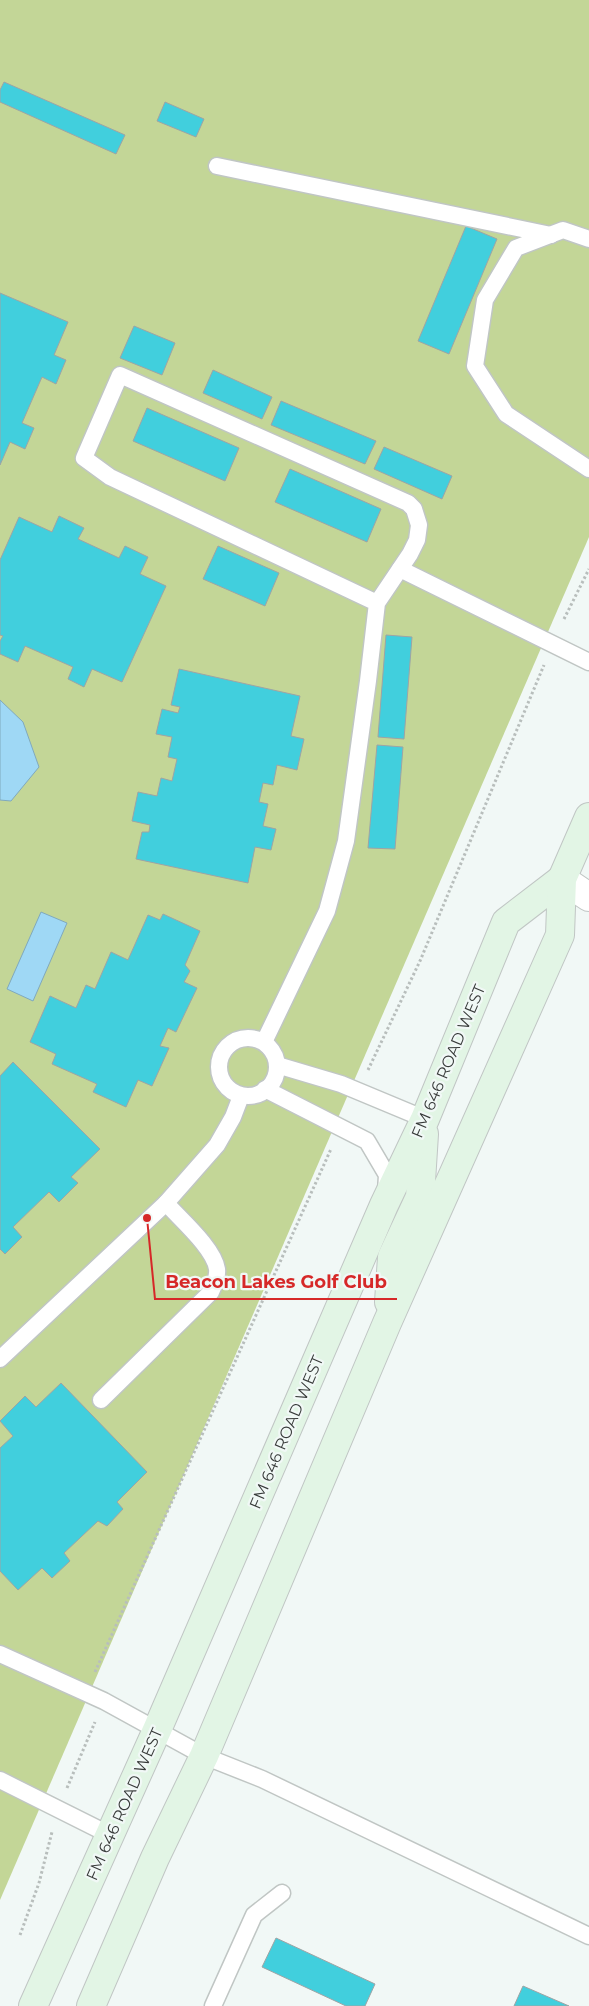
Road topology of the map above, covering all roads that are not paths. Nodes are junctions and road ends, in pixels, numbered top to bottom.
1 (217, 166) dead end
2 (551, 235) junction
3 (589, 239) edge
4 (589, 469) edge
5 (400, 569) junction
6 (377, 603) junction
7 (589, 662) edge
8 (589, 817) edge
9 (562, 879) junction
10 (589, 897) edge
11 (264, 1042) junction
12 (277, 1065) junction
13 (265, 1090) junction
14 (241, 1096) junction
15 (425, 1120) junction
16 (166, 1203) junction
17 (384, 1205) junction
18 (387, 1324) junction
19 (0, 1360) edge
20 (101, 1400) dead end
21 (0, 1654) edge
22 (157, 1730) junction
23 (204, 1756) junction
24 (0, 1780) edge
25 (110, 1835) junction
26 (282, 1893) dead end
27 (589, 1936) edge
28 (33, 2006) edge
29 (91, 2006) edge
30 (213, 2006) edge

1 - 2 lane
2 - 3 lane
2 - 4 lane
5 - 6 lane
5 - 6 lane
5 - 7 lane
6 - 11 lane
8 - 9 main road, FM 646 ROAD WEST
9 - 10 street
9 - 15 main road, FM 646 ROAD WEST
9 - 18 main road, FM 646 ROAD WEST
11 - 12 lane
11 - 14 lane
12 - 13 lane
12 - 15 lane
13 - 14 lane
13 - 17 lane
14 - 16 lane
15 - 17 main road, FM 646 ROAD WEST
15 - 18 main road
16 - 19 lane
16 - 20 lane
17 - 22 main road, FM 646 ROAD WEST
18 - 23 main road, FM 646 ROAD WEST
21 - 22 lane
22 - 23 lane
22 - 25 main road, FM 646 ROAD WEST
23 - 27 lane
23 - 29 main road, FM 646 ROAD WEST
24 - 25 lane
25 - 28 main road, FM 646 ROAD WEST
26 - 30 lane

